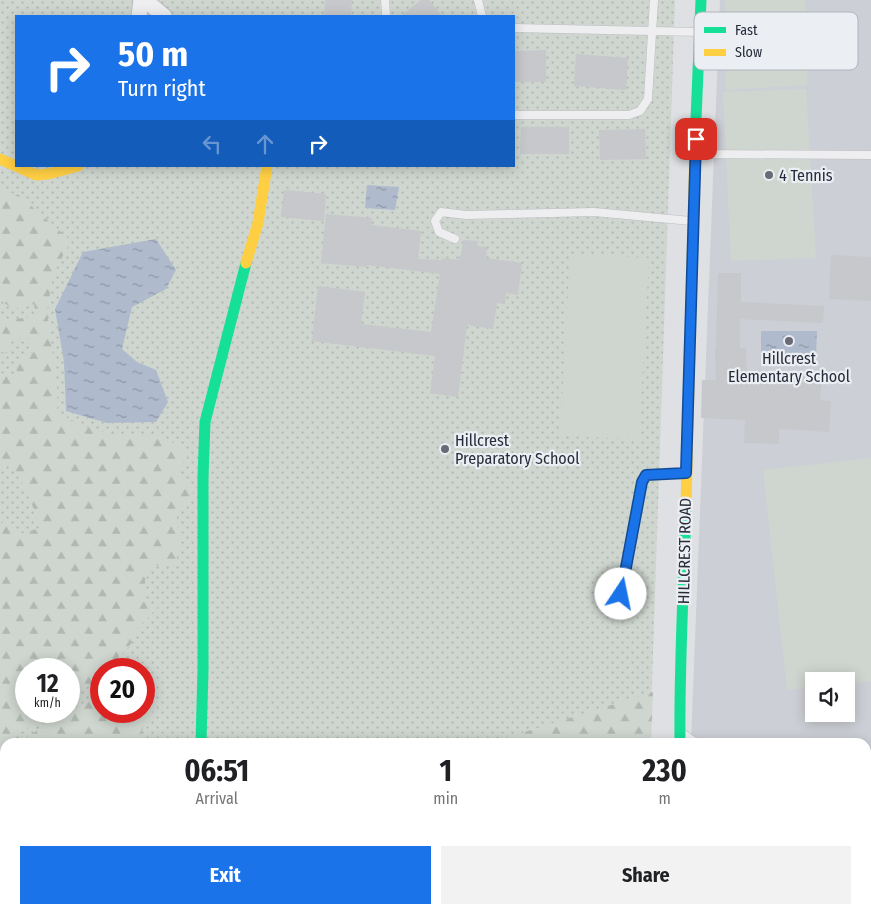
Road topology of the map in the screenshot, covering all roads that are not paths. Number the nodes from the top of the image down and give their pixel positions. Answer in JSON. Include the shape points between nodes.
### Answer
{"nodes":[{"id":1,"x":140,"y":0,"type":"edge"},
{"id":2,"x":145,"y":0,"type":"edge"},
{"id":3,"x":385,"y":0,"type":"edge"},
{"id":4,"x":478,"y":0,"type":"edge"},
{"id":5,"x":654,"y":0,"type":"edge"},
{"id":6,"x":139,"y":15,"type":"edge"},
{"id":7,"x":163,"y":15,"type":"edge"},
{"id":8,"x":386,"y":15,"type":"edge"},
{"id":9,"x":482,"y":15,"type":"edge"},
{"id":10,"x":515,"y":28,"type":"edge"},
{"id":11,"x":653,"y":31,"type":"junction"},
{"id":12,"x":694,"y":32,"type":"edge"},
{"id":13,"x":698,"y":70,"type":"edge"},
{"id":14,"x":515,"y":115,"type":"edge"},
{"id":15,"x":695,"y":154,"type":"junction"},
{"id":16,"x":871,"y":155,"type":"edge"},
{"id":17,"x":0,"y":159,"type":"edge"},
{"id":18,"x":15,"y":166,"type":"edge"},
{"id":19,"x":18,"y":167,"type":"edge"},
{"id":20,"x":74,"y":167,"type":"edge"},
{"id":21,"x":267,"y":167,"type":"edge"},
{"id":22,"x":693,"y":222,"type":"junction"},
{"id":23,"x":455,"y":239,"type":"dead end"},
{"id":24,"x":686,"y":473,"type":"junction"},
{"id":25,"x":621,"y":594,"type":"dead end"},
{"id":26,"x":680,"y":737,"type":"edge"},
{"id":27,"x":201,"y":738,"type":"edge"}],
"edges":[{"from":1,"to":6,"type":"street"},
{"from":2,"to":7,"type":"street"},
{"from":3,"to":8,"type":"lane"},
{"from":4,"to":9,"type":"lane"},
{"from":5,"to":11,"type":"lane"},
{"from":10,"to":11,"type":"lane"},
{"from":11,"to":12,"type":"lane"},
{"from":11,"to":14,"type":"lane","via":[[648,99],[640,111],[629,115]]},
{"from":13,"to":15,"type":"street","name":"HILLCREST ROAD"},
{"from":15,"to":16,"type":"lane","via":[[860,158]]},
{"from":15,"to":22,"type":"street","name":"HILLCREST ROAD"},
{"from":17,"to":18,"type":"street"},
{"from":19,"to":20,"type":"street","via":[[36,175]]},
{"from":21,"to":27,"type":"street","via":[[258,223],[206,422]]},
{"from":22,"to":23,"type":"lane","via":[[594,212],[466,215],[441,212],[434,221],[439,232]]},
{"from":22,"to":24,"type":"street","name":"HILLCREST ROAD"},
{"from":24,"to":25,"type":"lane","via":[[646,475],[642,482]]},
{"from":24,"to":26,"type":"street","name":"HILLCREST ROAD"}]}
